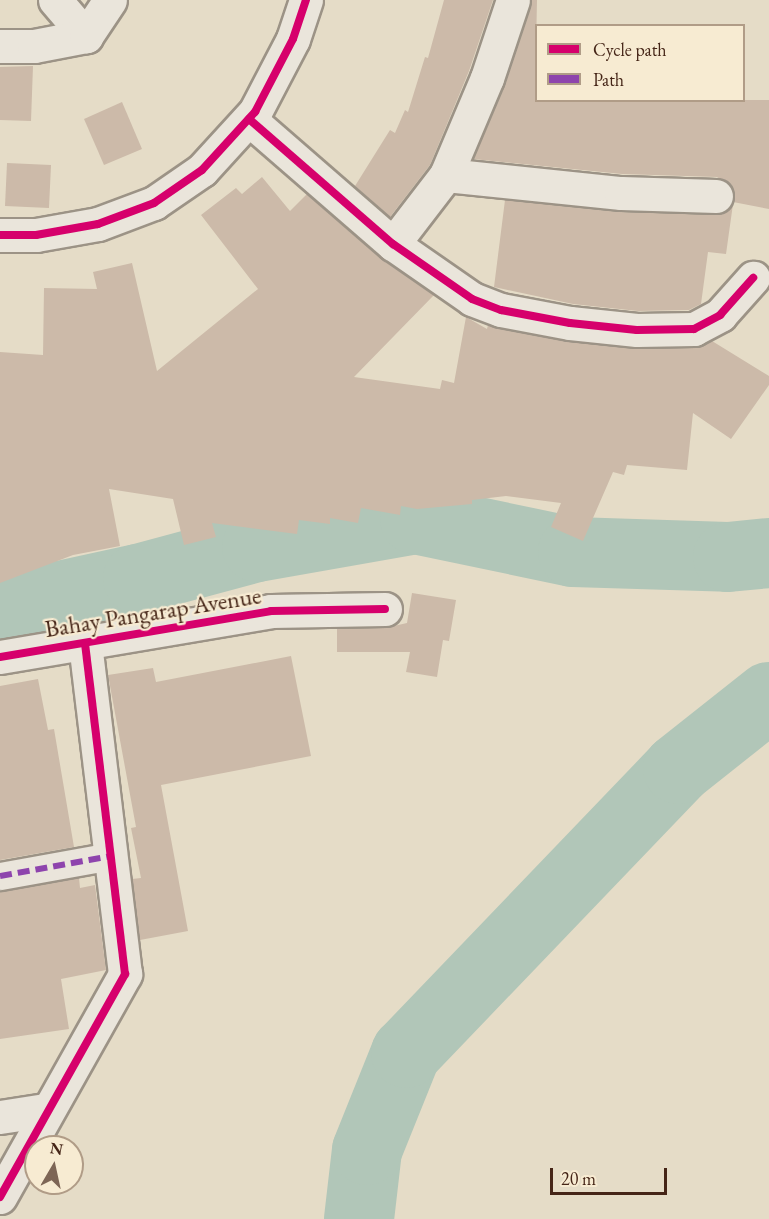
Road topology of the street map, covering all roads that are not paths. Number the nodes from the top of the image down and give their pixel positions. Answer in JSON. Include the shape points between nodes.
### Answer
{"nodes":[{"id":1,"x":55,"y":0,"type":"edge"},
{"id":2,"x":110,"y":0,"type":"edge"},
{"id":3,"x":306,"y":0,"type":"edge"},
{"id":4,"x":513,"y":0,"type":"edge"},
{"id":5,"x":86,"y":36,"type":"junction"},
{"id":6,"x":0,"y":46,"type":"edge"},
{"id":7,"x":249,"y":119,"type":"junction"},
{"id":8,"x":446,"y":175,"type":"junction"},
{"id":9,"x":716,"y":196,"type":"dead end"},
{"id":10,"x":0,"y":235,"type":"edge"},
{"id":11,"x":393,"y":244,"type":"junction"},
{"id":12,"x":753,"y":278,"type":"dead end"},
{"id":13,"x":385,"y":609,"type":"dead end"},
{"id":14,"x":85,"y":643,"type":"junction"},
{"id":15,"x":0,"y":657,"type":"edge"},
{"id":16,"x":111,"y":856,"type":"junction"},
{"id":17,"x":0,"y":876,"type":"edge"},
{"id":18,"x":46,"y":1110,"type":"junction"},
{"id":19,"x":0,"y":1117,"type":"edge"},
{"id":20,"x":0,"y":1197,"type":"edge"}],
"edges":[{"from":1,"to":5,"type":"street"},
{"from":2,"to":5,"type":"street"},
{"from":3,"to":7,"type":"street","via":[[293,39]]},
{"from":4,"to":8,"type":"street","via":[[487,78]]},
{"from":5,"to":6,"type":"street","via":[[34,46]]},
{"from":7,"to":10,"type":"street","via":[[202,170],[154,203],[98,224],[36,236]]},
{"from":7,"to":11,"type":"street"},
{"from":8,"to":9,"type":"street","via":[[621,193]]},
{"from":8,"to":11,"type":"street"},
{"from":11,"to":12,"type":"street","via":[[472,299],[501,310],[637,330],[694,329],[720,315]]},
{"from":13,"to":14,"type":"street","name":"Bahay Pangarap Avenue","via":[[271,611]]},
{"from":14,"to":15,"type":"street","name":"Bahay Pangarap Avenue"},
{"from":14,"to":16,"type":"street"},
{"from":16,"to":17,"type":"street"},
{"from":16,"to":18,"type":"street","via":[[125,974]]},
{"from":18,"to":19,"type":"street"},
{"from":18,"to":20,"type":"street"}]}
